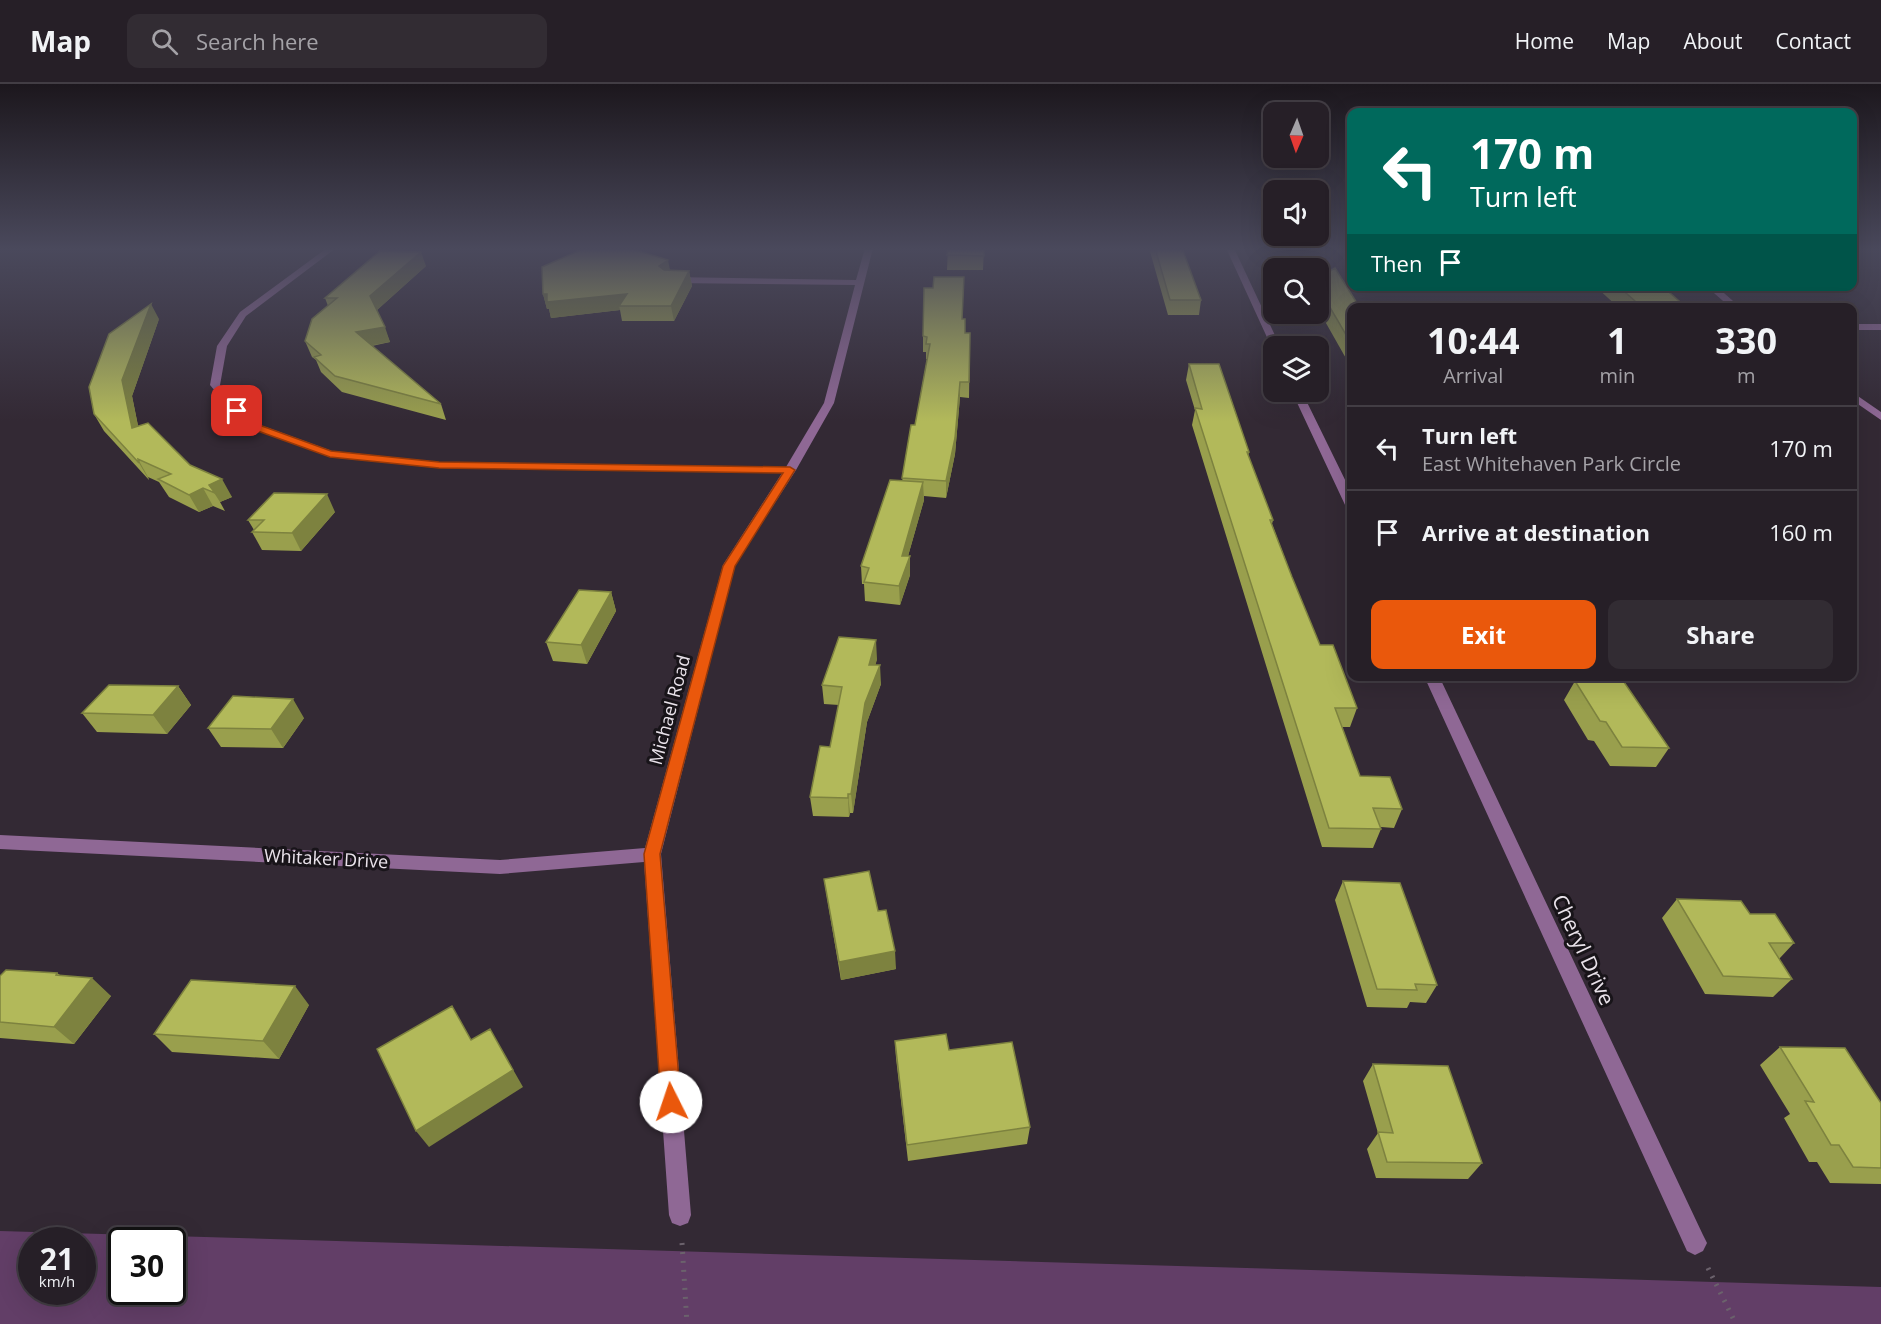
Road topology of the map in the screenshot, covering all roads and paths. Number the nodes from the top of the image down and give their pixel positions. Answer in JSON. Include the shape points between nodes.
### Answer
{"nodes":[{"id":1,"x":255,"y":306,"type":"edge"},
{"id":2,"x":854,"y":306,"type":"edge"},
{"id":3,"x":1257,"y":306,"type":"edge"},
{"id":4,"x":1857,"y":327,"type":"edge"},
{"id":5,"x":1881,"y":327,"type":"edge"},
{"id":6,"x":1271,"y":336,"type":"edge"},
{"id":7,"x":1857,"y":399,"type":"edge"},
{"id":8,"x":1302,"y":402,"type":"edge"},
{"id":9,"x":1881,"y":417,"type":"edge"},
{"id":10,"x":790,"y":470,"type":"junction"},
{"id":11,"x":1347,"y":497,"type":"edge"},
{"id":12,"x":1433,"y":681,"type":"edge"},
{"id":13,"x":0,"y":842,"type":"edge"},
{"id":14,"x":652,"y":854,"type":"junction"},
{"id":15,"x":680,"y":1215,"type":"joint"},
{"id":16,"x":1695,"y":1243,"type":"joint"},
{"id":17,"x":687,"y":1324,"type":"edge"},
{"id":18,"x":1736,"y":1324,"type":"edge"}],
"edges":[{"from":1,"to":10,"type":"street","via":[[243,315],[222,346],[215,385],[248,424],[330,454],[439,465]]},
{"from":2,"to":10,"type":"street","name":"Michael Road","via":[[829,403]]},
{"from":3,"to":6,"type":"street"},
{"from":4,"to":5,"type":"street"},
{"from":7,"to":9,"type":"street"},
{"from":8,"to":11,"type":"street"},
{"from":10,"to":14,"type":"street","name":"Michael Road","via":[[729,566]]},
{"from":12,"to":16,"type":"street","name":"Cheryl Drive"},
{"from":13,"to":14,"type":"street","name":"Whitaker Drive","via":[[500,867]]},
{"from":14,"to":15,"type":"street","name":"Michael Road"},
{"from":15,"to":17,"type":"path"},
{"from":16,"to":18,"type":"path"}]}
